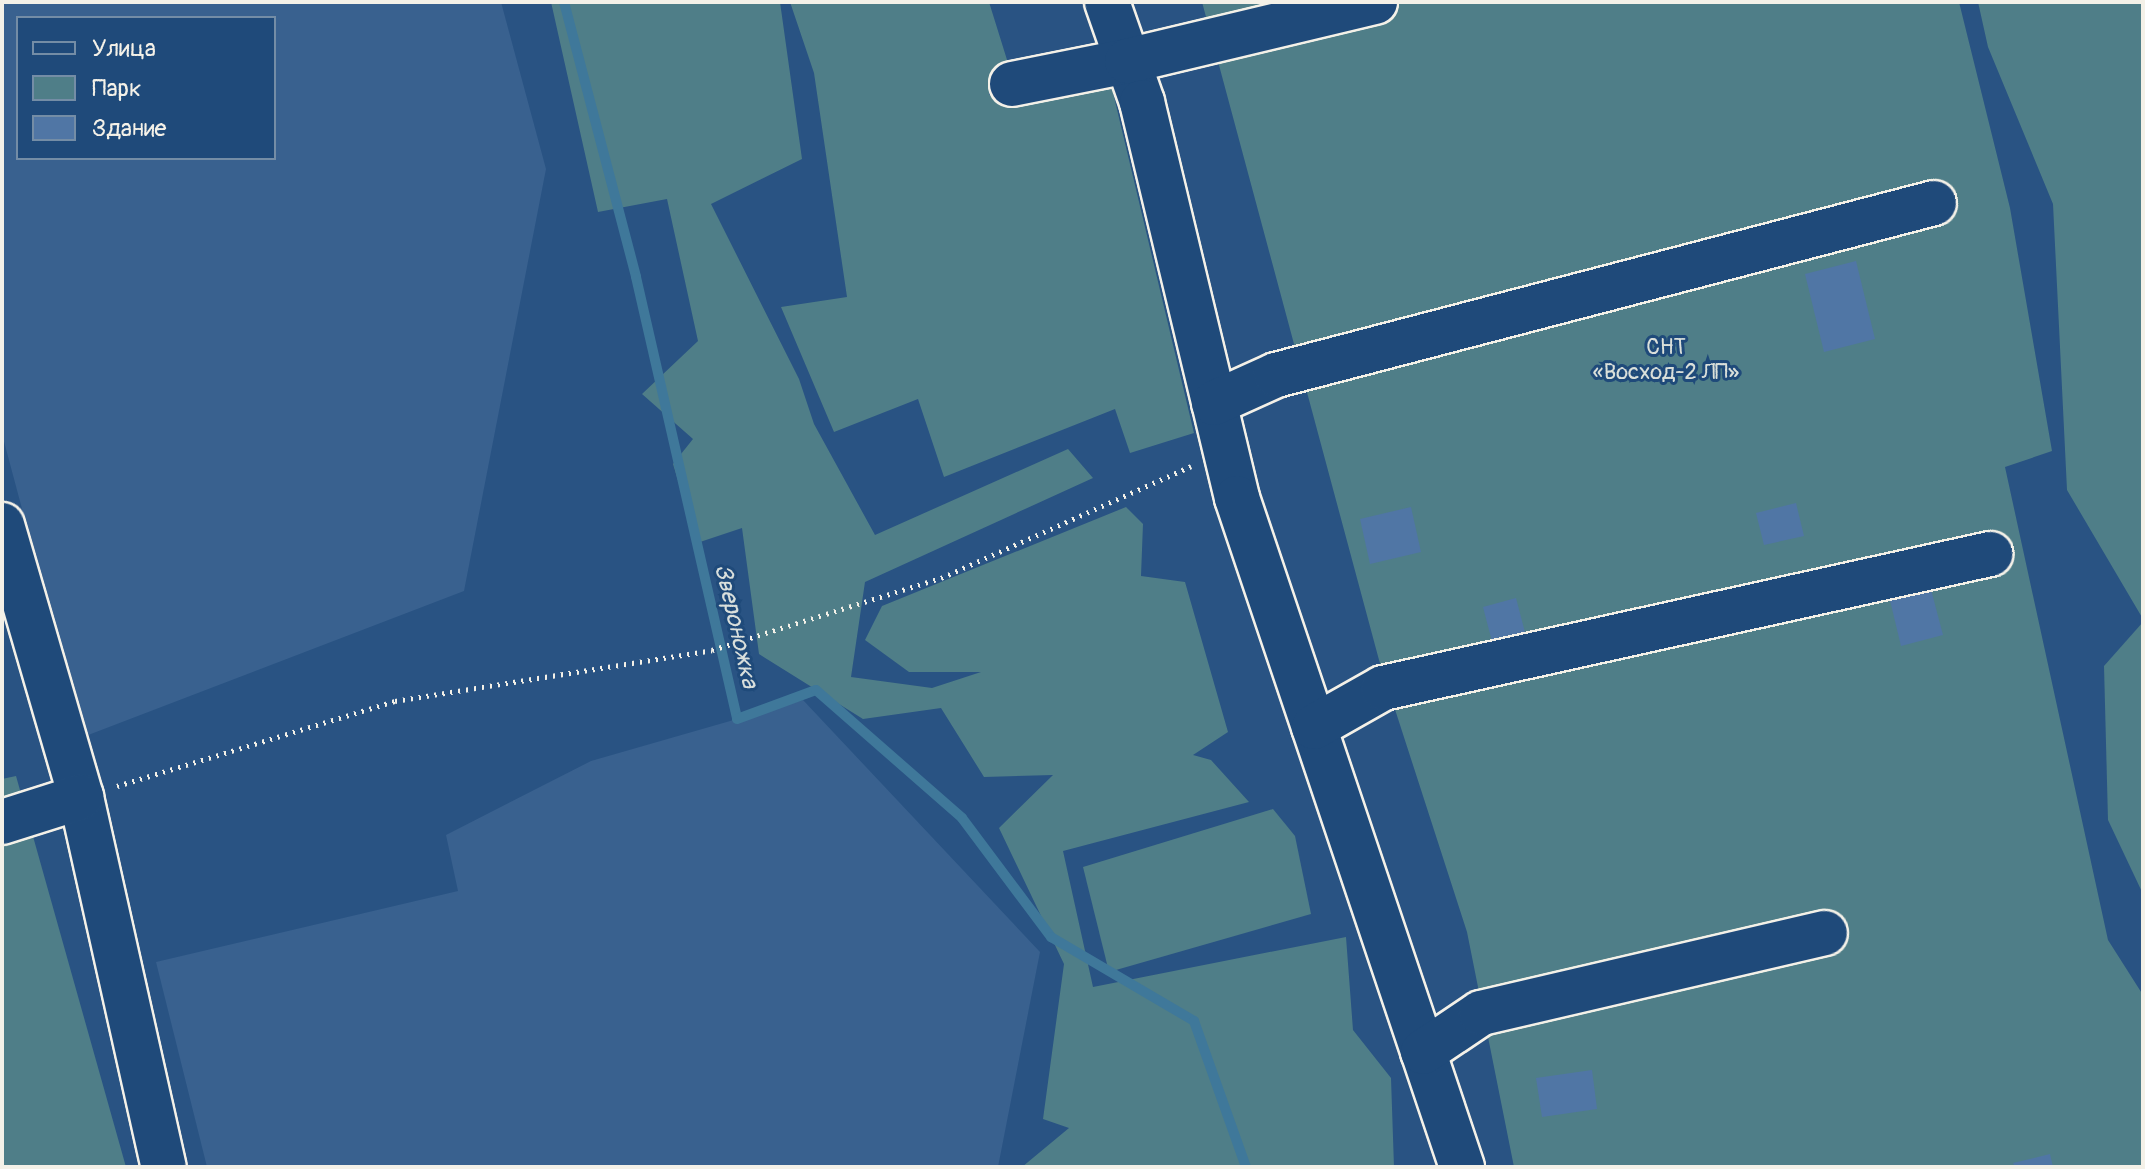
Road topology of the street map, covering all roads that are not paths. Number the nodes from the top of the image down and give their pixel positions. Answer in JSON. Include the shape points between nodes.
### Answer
{"nodes":[{"id":1,"x":1107,"y":2,"type":"edge"},
{"id":2,"x":1375,"y":2,"type":"edge"},
{"id":3,"x":1127,"y":61,"type":"junction"},
{"id":4,"x":1012,"y":84,"type":"dead end"},
{"id":5,"x":1934,"y":203,"type":"dead end"},
{"id":6,"x":1214,"y":403,"type":"junction"},
{"id":7,"x":2,"y":525,"type":"edge"},
{"id":8,"x":1990,"y":554,"type":"dead end"},
{"id":9,"x":1314,"y":727,"type":"junction"},
{"id":10,"x":81,"y":797,"type":"junction"},
{"id":11,"x":2,"y":822,"type":"edge"},
{"id":12,"x":1825,"y":933,"type":"dead end"},
{"id":13,"x":1423,"y":1052,"type":"junction"},
{"id":14,"x":164,"y":1167,"type":"edge"},
{"id":15,"x":1462,"y":1167,"type":"edge"}],
"edges":[{"from":1,"to":3,"type":"street"},
{"from":2,"to":3,"type":"street"},
{"from":3,"to":4,"type":"street"},
{"from":3,"to":6,"type":"street","via":[[1142,102]]},
{"from":5,"to":6,"type":"street","via":[[1276,375]]},
{"from":6,"to":9,"type":"street","via":[[1237,498]]},
{"from":7,"to":10,"type":"street"},
{"from":8,"to":9,"type":"street","via":[[1383,688]]},
{"from":9,"to":13,"type":"street"},
{"from":10,"to":11,"type":"street"},
{"from":10,"to":14,"type":"street"},
{"from":12,"to":13,"type":"street","via":[[1481,1013]]},
{"from":13,"to":15,"type":"street"}]}
